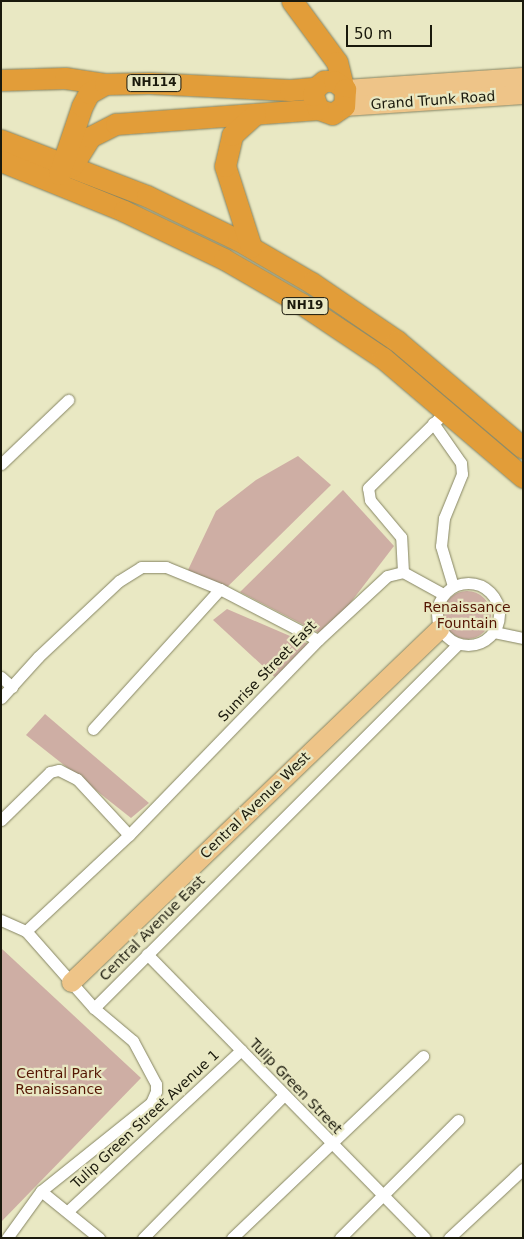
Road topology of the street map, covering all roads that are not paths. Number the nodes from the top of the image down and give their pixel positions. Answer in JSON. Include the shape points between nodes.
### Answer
{"nodes":[{"id":1,"x":292,"y":1,"type":"edge"},
{"id":2,"x":322,"y":41,"type":"junction"},
{"id":3,"x":523,"y":77,"type":"edge"},
{"id":4,"x":1,"y":80,"type":"edge"},
{"id":5,"x":105,"y":84,"type":"junction"},
{"id":6,"x":317,"y":86,"type":"junction"},
{"id":7,"x":344,"y":94,"type":"junction"},
{"id":8,"x":523,"y":94,"type":"edge"},
{"id":9,"x":318,"y":109,"type":"junction"},
{"id":10,"x":255,"y":114,"type":"junction"},
{"id":11,"x":90,"y":137,"type":"junction"},
{"id":12,"x":1,"y":140,"type":"edge"},
{"id":13,"x":1,"y":162,"type":"edge"},
{"id":14,"x":64,"y":173,"type":"junction"},
{"id":15,"x":103,"y":176,"type":"junction"},
{"id":16,"x":251,"y":247,"type":"junction"},
{"id":17,"x":68,"y":400,"type":"dead end"},
{"id":18,"x":440,"y":416,"type":"junction"},
{"id":19,"x":523,"y":448,"type":"edge"},
{"id":20,"x":1,"y":464,"type":"edge"},
{"id":21,"x":523,"y":477,"type":"edge"},
{"id":22,"x":403,"y":572,"type":"junction"},
{"id":23,"x":453,"y":586,"type":"junction"},
{"id":24,"x":220,"y":589,"type":"junction"},
{"id":25,"x":443,"y":594,"type":"junction"},
{"id":26,"x":439,"y":629,"type":"junction"},
{"id":27,"x":494,"y":632,"type":"junction"},
{"id":28,"x":523,"y":638,"type":"edge"},
{"id":29,"x":318,"y":640,"type":"junction"},
{"id":30,"x":458,"y":644,"type":"junction"},
{"id":31,"x":1,"y":677,"type":"edge"},
{"id":32,"x":12,"y":687,"type":"junction"},
{"id":33,"x":1,"y":698,"type":"edge"},
{"id":34,"x":93,"y":729,"type":"dead end"},
{"id":35,"x":1,"y":820,"type":"edge"},
{"id":36,"x":129,"y":835,"type":"junction"},
{"id":37,"x":1,"y":920,"type":"edge"},
{"id":38,"x":26,"y":931,"type":"junction"},
{"id":39,"x":147,"y":954,"type":"junction"},
{"id":40,"x":71,"y":982,"type":"junction"},
{"id":41,"x":94,"y":1008,"type":"junction"},
{"id":42,"x":240,"y":1050,"type":"junction"},
{"id":43,"x":423,"y":1056,"type":"dead end"},
{"id":44,"x":284,"y":1095,"type":"junction"},
{"id":45,"x":458,"y":1120,"type":"dead end"},
{"id":46,"x":331,"y":1143,"type":"junction"},
{"id":47,"x":523,"y":1169,"type":"edge"},
{"id":48,"x":41,"y":1191,"type":"junction"},
{"id":49,"x":383,"y":1195,"type":"junction"},
{"id":50,"x":69,"y":1210,"type":"junction"},
{"id":51,"x":90,"y":1235,"type":"edge"},
{"id":52,"x":7,"y":1238,"type":"edge"},
{"id":53,"x":143,"y":1238,"type":"edge"},
{"id":54,"x":232,"y":1238,"type":"edge"},
{"id":55,"x":340,"y":1238,"type":"edge"},
{"id":56,"x":425,"y":1238,"type":"edge"},
{"id":57,"x":449,"y":1238,"type":"edge"}],
"edges":[{"from":1,"to":2,"type":"highway"},
{"from":2,"to":6,"type":"highway"},
{"from":2,"to":7,"type":"highway","via":[[337,62]]},
{"from":3,"to":7,"type":"main road","name":"Grand Trunk Road"},
{"from":4,"to":5,"type":"highway","via":[[65,78]]},
{"from":5,"to":6,"type":"highway","number":"NH114"},
{"from":5,"to":14,"type":"highway","number":"NH114","via":[[89,93]]},
{"from":6,"to":7,"type":"highway","number":"NH114","via":[[329,80]]},
{"from":6,"to":9,"type":"highway","via":[[313,95]]},
{"from":7,"to":8,"type":"main road","name":"Grand Trunk Road"},
{"from":7,"to":9,"type":"highway","via":[[332,114]]},
{"from":9,"to":10,"type":"highway"},
{"from":10,"to":11,"type":"highway","via":[[132,121]]},
{"from":10,"to":16,"type":"highway","via":[[232,134],[224,166]]},
{"from":11,"to":14,"type":"highway"},
{"from":11,"to":15,"type":"highway"},
{"from":12,"to":14,"type":"highway","number":"NH19"},
{"from":13,"to":14,"type":"highway","number":"NH19"},
{"from":14,"to":15,"type":"highway","number":"NH19"},
{"from":14,"to":18,"type":"highway","number":"NH19","via":[[302,304],[383,358]]},
{"from":15,"to":16,"type":"highway","number":"NH19"},
{"from":16,"to":19,"type":"highway","number":"NH19","via":[[312,283],[397,341]]},
{"from":17,"to":20,"type":"street"},
{"from":18,"to":21,"type":"highway","number":"NH19"},
{"from":18,"to":22,"type":"street","via":[[368,489],[370,500],[401,537]]},
{"from":18,"to":23,"type":"street","via":[[461,463],[462,474],[444,518],[441,546]]},
{"from":22,"to":25,"type":"street"},
{"from":22,"to":29,"type":"street","name":"Sunrise Street East","via":[[387,576]]},
{"from":23,"to":25,"type":"street"},
{"from":23,"to":27,"type":"street","via":[[478,584],[488,590],[500,612]]},
{"from":24,"to":29,"type":"street"},
{"from":24,"to":32,"type":"street","via":[[166,567],[141,567],[119,581]]},
{"from":24,"to":34,"type":"street"},
{"from":25,"to":26,"type":"street","via":[[437,604]]},
{"from":26,"to":30,"type":"street"},
{"from":26,"to":40,"type":"main road","name":"Central Avenue West"},
{"from":27,"to":28,"type":"street"},
{"from":27,"to":30,"type":"street","via":[[482,642]]},
{"from":29,"to":36,"type":"street","name":"Sunrise Street East"},
{"from":30,"to":39,"type":"street","name":"Central Avenue East"},
{"from":31,"to":32,"type":"street"},
{"from":32,"to":33,"type":"street"},
{"from":35,"to":36,"type":"street","via":[[50,772],[64,771],[77,779]]},
{"from":36,"to":38,"type":"street","name":"Sunrise Street East"},
{"from":37,"to":38,"type":"street"},
{"from":38,"to":40,"type":"street"},
{"from":39,"to":41,"type":"street","name":"Central Avenue East"},
{"from":39,"to":42,"type":"street","name":"Tulip Green Street"},
{"from":40,"to":41,"type":"street"},
{"from":41,"to":48,"type":"street","via":[[133,1041],[156,1084],[156,1091],[151,1102]]},
{"from":42,"to":44,"type":"street","name":"Tulip Green Street"},
{"from":42,"to":50,"type":"street","name":"Tulip Green Street Avenue 1"},
{"from":43,"to":46,"type":"street"},
{"from":44,"to":46,"type":"street","name":"Tulip Green Street"},
{"from":44,"to":53,"type":"street"},
{"from":45,"to":49,"type":"street"},
{"from":46,"to":49,"type":"street","name":"Tulip Green Street"},
{"from":46,"to":54,"type":"street"},
{"from":47,"to":57,"type":"street"},
{"from":48,"to":50,"type":"street"},
{"from":48,"to":52,"type":"street"},
{"from":49,"to":55,"type":"street"},
{"from":49,"to":56,"type":"street","name":"Tulip Green Street"},
{"from":50,"to":51,"type":"street"}]}
